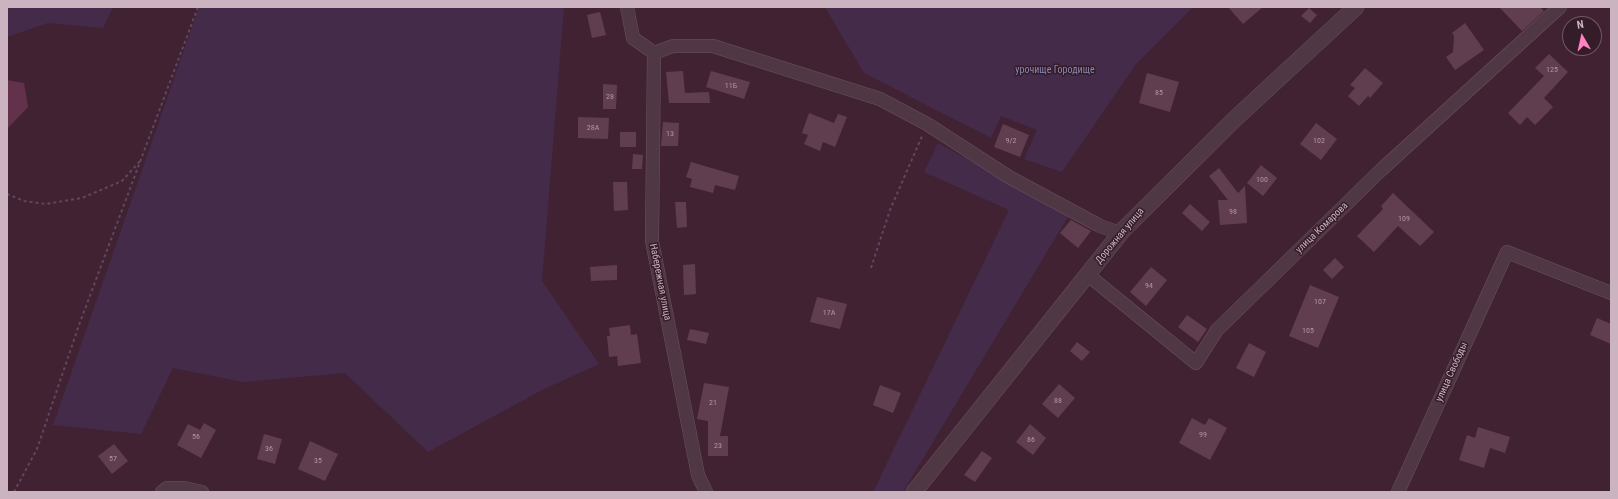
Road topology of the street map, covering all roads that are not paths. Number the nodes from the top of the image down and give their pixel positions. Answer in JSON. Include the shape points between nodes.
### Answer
{"nodes":[{"id":1,"x":626,"y":7,"type":"edge"},
{"id":2,"x":1356,"y":7,"type":"edge"},
{"id":3,"x":1560,"y":7,"type":"edge"},
{"id":4,"x":654,"y":53,"type":"junction"},
{"id":5,"x":1120,"y":233,"type":"junction"},
{"id":6,"x":1088,"y":275,"type":"junction"},
{"id":7,"x":1611,"y":293,"type":"edge"},
{"id":8,"x":162,"y":492,"type":"edge"},
{"id":9,"x":202,"y":492,"type":"edge"},
{"id":10,"x":706,"y":492,"type":"edge"},
{"id":11,"x":914,"y":492,"type":"edge"},
{"id":12,"x":1398,"y":492,"type":"edge"}],
"edges":[{"from":1,"to":4,"type":"street","via":[[633,38]]},
{"from":2,"to":5,"type":"street","name":"Дорожная улица","via":[[1238,116]]},
{"from":3,"to":6,"type":"street","name":"улица Комарова","via":[[1381,170],[1268,280],[1217,330],[1196,362]]},
{"from":4,"to":5,"type":"street","via":[[673,46],[713,46],[880,99],[927,124],[1009,177],[1100,226]]},
{"from":4,"to":10,"type":"street","name":"Набережная улица","via":[[652,241],[698,474]]},
{"from":5,"to":6,"type":"street","name":"Дорожная улица"},
{"from":6,"to":11,"type":"street","name":"Дорожная улица"},
{"from":7,"to":12,"type":"street","name":"улица Свободы","via":[[1506,252]]},
{"from":8,"to":9,"type":"street","via":[[167,488]]}]}
